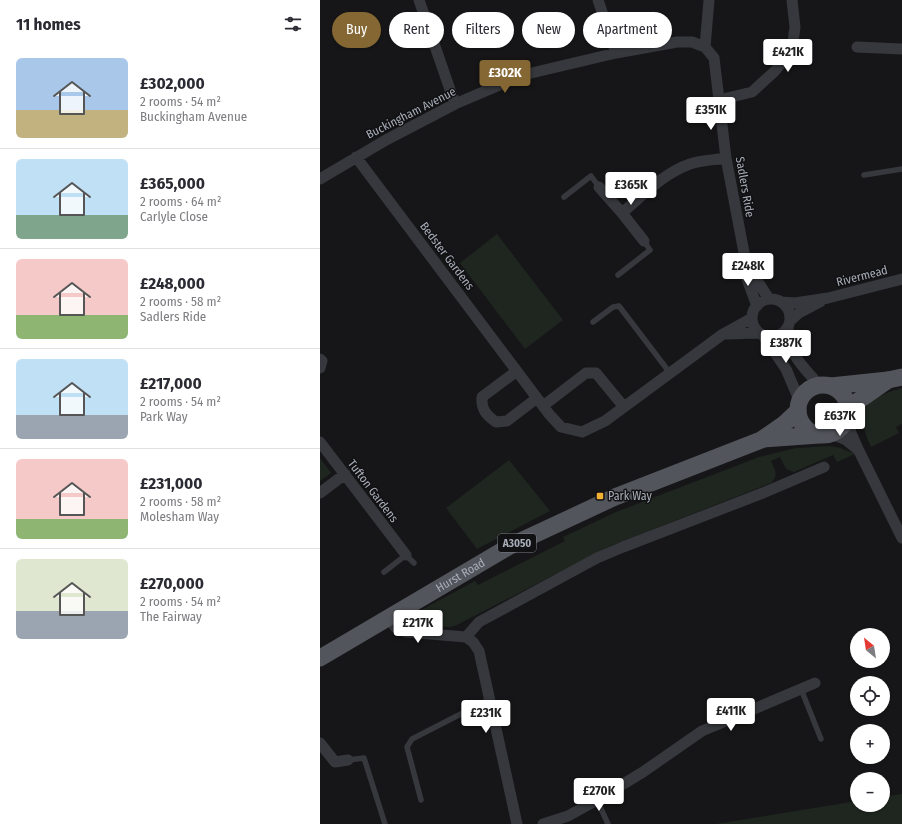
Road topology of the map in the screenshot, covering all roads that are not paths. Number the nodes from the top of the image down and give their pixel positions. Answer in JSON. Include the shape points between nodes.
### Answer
{"nodes":[{"id":1,"x":419,"y":0,"type":"edge"},
{"id":2,"x":598,"y":0,"type":"edge"},
{"id":3,"x":709,"y":0,"type":"edge"},
{"id":4,"x":792,"y":0,"type":"edge"},
{"id":5,"x":705,"y":47,"type":"junction"},
{"id":6,"x":857,"y":47,"type":"dead end"},
{"id":7,"x":902,"y":49,"type":"edge"},
{"id":8,"x":616,"y":53,"type":"junction"},
{"id":9,"x":719,"y":100,"type":"junction"},
{"id":10,"x":455,"y":104,"type":"junction"},
{"id":11,"x":356,"y":157,"type":"junction"},
{"id":12,"x":726,"y":158,"type":"junction"},
{"id":13,"x":902,"y":169,"type":"edge"},
{"id":14,"x":864,"y":175,"type":"dead end"},
{"id":15,"x":320,"y":178,"type":"edge"},
{"id":16,"x":599,"y":187,"type":"joint"},
{"id":17,"x":564,"y":196,"type":"dead end"},
{"id":18,"x":622,"y":212,"type":"junction"},
{"id":19,"x":644,"y":241,"type":"joint"},
{"id":20,"x":746,"y":263,"type":"junction"},
{"id":21,"x":618,"y":276,"type":"dead end"},
{"id":22,"x":902,"y":279,"type":"edge"},
{"id":23,"x":828,"y":298,"type":"junction"},
{"id":24,"x":769,"y":299,"type":"junction"},
{"id":25,"x":781,"y":302,"type":"junction"},
{"id":26,"x":757,"y":306,"type":"junction"},
{"id":27,"x":752,"y":318,"type":"junction"},
{"id":28,"x":593,"y":322,"type":"dead end"},
{"id":29,"x":789,"y":324,"type":"junction"},
{"id":30,"x":722,"y":334,"type":"junction"},
{"id":31,"x":761,"y":335,"type":"junction"},
{"id":32,"x":320,"y":359,"type":"edge"},
{"id":33,"x":320,"y":368,"type":"edge"},
{"id":34,"x":517,"y":371,"type":"junction"},
{"id":35,"x":670,"y":373,"type":"junction"},
{"id":36,"x":895,"y":379,"type":"edge"},
{"id":37,"x":825,"y":386,"type":"junction"},
{"id":38,"x":540,"y":402,"type":"junction"},
{"id":39,"x":799,"y":406,"type":"junction"},
{"id":40,"x":624,"y":407,"type":"junction"},
{"id":41,"x":848,"y":411,"type":"junction"},
{"id":42,"x":826,"y":435,"type":"junction"},
{"id":43,"x":761,"y":440,"type":"junction"},
{"id":44,"x":320,"y":442,"type":"edge"},
{"id":45,"x":859,"y":451,"type":"junction"},
{"id":46,"x":824,"y":466,"type":"dead end"},
{"id":47,"x":345,"y":474,"type":"junction"},
{"id":48,"x":320,"y":493,"type":"edge"},
{"id":49,"x":902,"y":538,"type":"edge"},
{"id":50,"x":410,"y":559,"type":"joint"},
{"id":51,"x":384,"y":572,"type":"dead end"},
{"id":52,"x":389,"y":618,"type":"junction"},
{"id":53,"x":466,"y":637,"type":"junction"},
{"id":54,"x":320,"y":658,"type":"edge"},
{"id":55,"x":814,"y":684,"type":"dead end"},
{"id":56,"x":801,"y":689,"type":"junction"},
{"id":57,"x":490,"y":698,"type":"junction"},
{"id":58,"x":821,"y":739,"type":"dead end"},
{"id":59,"x":320,"y":743,"type":"edge"},
{"id":60,"x":348,"y":760,"type":"joint"},
{"id":61,"x":421,"y":800,"type":"dead end"},
{"id":62,"x":597,"y":800,"type":"junction"},
{"id":63,"x":385,"y":824,"type":"edge"},
{"id":64,"x":517,"y":824,"type":"edge"},
{"id":65,"x":543,"y":824,"type":"edge"},
{"id":66,"x":608,"y":824,"type":"edge"}],
"edges":[{"from":1,"to":10,"type":"street"},
{"from":2,"to":8,"type":"street"},
{"from":3,"to":5,"type":"street"},
{"from":4,"to":9,"type":"street","via":[[795,27],[792,49],[775,71],[752,92]]},
{"from":5,"to":8,"type":"street","name":"Buckingham Avenue","via":[[692,42],[677,42]]},
{"from":5,"to":9,"type":"street","name":"Sadlers Ride","via":[[714,58]]},
{"from":6,"to":7,"type":"street"},
{"from":8,"to":10,"type":"street","name":"Buckingham Avenue","via":[[523,75]]},
{"from":9,"to":12,"type":"street","name":"Sadlers Ride"},
{"from":10,"to":11,"type":"street","name":"Buckingham Avenue"},
{"from":11,"to":15,"type":"street","name":"Buckingham Avenue"},
{"from":11,"to":34,"type":"street","name":"Bedster Gardens"},
{"from":12,"to":18,"type":"street","via":[[696,162],[683,167],[657,183]]},
{"from":12,"to":20,"type":"street","name":"Sadlers Ride"},
{"from":13,"to":14,"type":"lane"},
{"from":16,"to":17,"type":"lane","via":[[591,176]]},
{"from":16,"to":18,"type":"street"},
{"from":18,"to":19,"type":"street"},
{"from":19,"to":21,"type":"lane","via":[[650,250]]},
{"from":20,"to":24,"type":"street","name":"Sadlers Ride"},
{"from":20,"to":26,"type":"street","name":"Sadlers Ride","via":[[747,279]]},
{"from":22,"to":23,"type":"street","name":"Rivermead"},
{"from":23,"to":25,"type":"street","name":"Rivermead","via":[[795,303]]},
{"from":23,"to":29,"type":"street","name":"Rivermead","via":[[799,313]]},
{"from":24,"to":25,"type":"street"},
{"from":24,"to":26,"type":"street"},
{"from":25,"to":29,"type":"street","via":[[788,310]]},
{"from":26,"to":27,"type":"street"},
{"from":27,"to":30,"type":"street","name":"Bedster Gardens"},
{"from":27,"to":31,"type":"street","via":[[752,324]]},
{"from":28,"to":35,"type":"lane","via":[[613,307],[619,306]]},
{"from":29,"to":31,"type":"street","via":[[780,335],[770,338]]},
{"from":29,"to":37,"type":"street","via":[[789,343],[794,356]]},
{"from":30,"to":31,"type":"street"},
{"from":30,"to":35,"type":"street","name":"Bedster Gardens"},
{"from":31,"to":39,"type":"street","via":[[786,368]]},
{"from":32,"to":33,"type":"street"},
{"from":34,"to":38,"type":"street","name":"Bedster Gardens"},
{"from":34,"to":38,"type":"street","via":[[482,397],[482,405],[487,415],[496,422],[507,420]]},
{"from":35,"to":40,"type":"street","name":"Bedster Gardens"},
{"from":36,"to":37,"type":"main road"},
{"from":36,"to":41,"type":"main road"},
{"from":37,"to":39,"type":"main road","via":[[807,391]]},
{"from":37,"to":41,"type":"main road","via":[[843,395]]},
{"from":38,"to":40,"type":"street","name":"Bedster Gardens","via":[[561,427],[582,432],[605,421]]},
{"from":38,"to":40,"type":"street","via":[[586,373],[596,373]]},
{"from":39,"to":42,"type":"main road","via":[[801,422],[806,428],[813,433]]},
{"from":39,"to":43,"type":"main road","name":"Hurst Road","number":"A3050","via":[[784,424]]},
{"from":41,"to":42,"type":"main road","via":[[842,426]]},
{"from":41,"to":45,"type":"street","via":[[852,434]]},
{"from":42,"to":43,"type":"main road","name":"Hurst Road","number":"A3050"},
{"from":42,"to":45,"type":"street","via":[[846,440]]},
{"from":43,"to":52,"type":"main road","name":"Hurst Road","number":"A3050","via":[[575,514],[510,546]]},
{"from":44,"to":47,"type":"street","name":"Tufton Gardens"},
{"from":45,"to":49,"type":"street"},
{"from":46,"to":53,"type":"street","via":[[763,493],[597,558],[479,622]]},
{"from":47,"to":48,"type":"street"},
{"from":47,"to":50,"type":"street","name":"Tufton Gardens"},
{"from":50,"to":51,"type":"lane"},
{"from":52,"to":53,"type":"street","via":[[395,627],[406,632]]},
{"from":52,"to":54,"type":"main road","name":"Hurst Road","number":"A3050"},
{"from":53,"to":57,"type":"street","via":[[479,651]]},
{"from":55,"to":56,"type":"street"},
{"from":56,"to":58,"type":"lane"},
{"from":56,"to":62,"type":"street","via":[[702,731]]},
{"from":57,"to":61,"type":"lane","via":[[412,739],[407,747]]},
{"from":57,"to":64,"type":"street"},
{"from":59,"to":60,"type":"street","via":[[335,762]]},
{"from":60,"to":63,"type":"lane","via":[[364,758]]},
{"from":62,"to":65,"type":"street","via":[[568,816]]},
{"from":62,"to":66,"type":"lane"}]}
